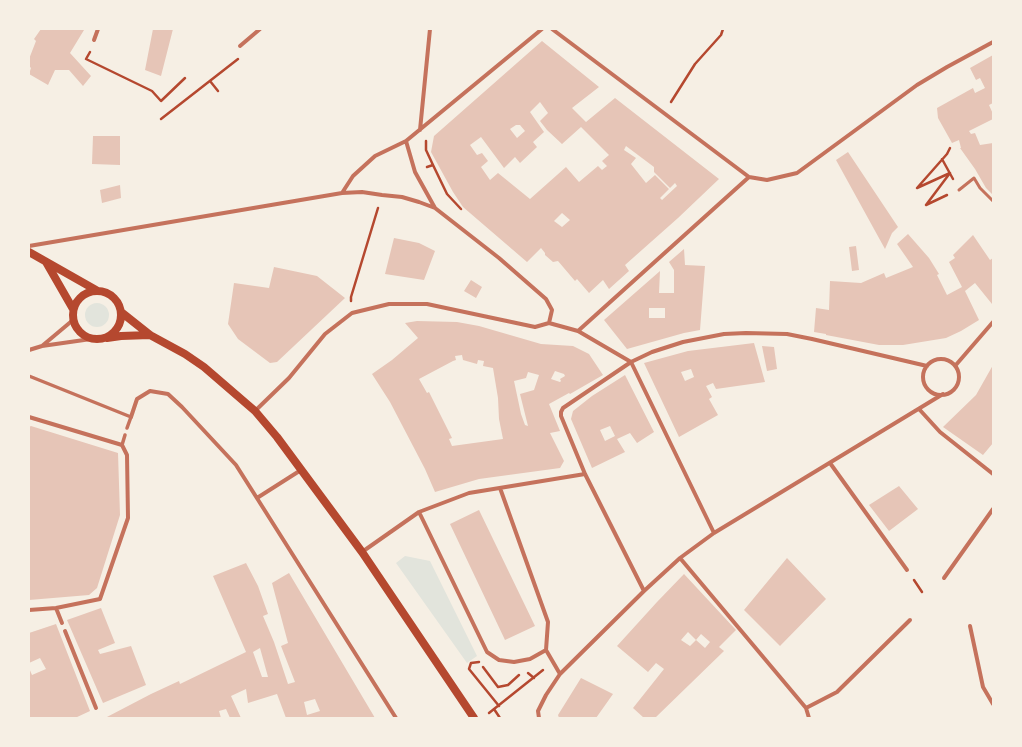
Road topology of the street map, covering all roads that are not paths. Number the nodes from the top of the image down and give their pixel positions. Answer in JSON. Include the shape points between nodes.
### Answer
{"nodes":[{"id":1,"x":98,"y":29,"type":"edge"},
{"id":2,"x":260,"y":29,"type":"edge"},
{"id":3,"x":430,"y":29,"type":"edge"},
{"id":4,"x":542,"y":29,"type":"edge"},
{"id":5,"x":552,"y":29,"type":"edge"},
{"id":6,"x":94,"y":40,"type":"road end"},
{"id":7,"x":993,"y":42,"type":"edge"},
{"id":8,"x":240,"y":46,"type":"dead end"},
{"id":9,"x":420,"y":130,"type":"junction"},
{"id":10,"x":406,"y":141,"type":"junction"},
{"id":11,"x":749,"y":177,"type":"junction"},
{"id":12,"x":959,"y":190,"type":"road end"},
{"id":13,"x":342,"y":193,"type":"junction"},
{"id":14,"x":993,"y":201,"type":"edge"},
{"id":15,"x":434,"y":208,"type":"junction"},
{"id":16,"x":30,"y":250,"type":"edge"},
{"id":17,"x":46,"y":261,"type":"junction"},
{"id":18,"x":96,"y":290,"type":"junction"},
{"id":19,"x":73,"y":309,"type":"junction"},
{"id":20,"x":121,"y":312,"type":"junction"},
{"id":21,"x":73,"y":320,"type":"junction"},
{"id":22,"x":993,"y":322,"type":"edge"},
{"id":23,"x":549,"y":323,"type":"junction"},
{"id":24,"x":578,"y":331,"type":"junction"},
{"id":25,"x":150,"y":335,"type":"junction"},
{"id":26,"x":105,"y":338,"type":"junction"},
{"id":27,"x":91,"y":339,"type":"junction"},
{"id":28,"x":42,"y":346,"type":"junction"},
{"id":29,"x":29,"y":350,"type":"edge"},
{"id":30,"x":631,"y":362,"type":"junction"},
{"id":31,"x":927,"y":366,"type":"junction"},
{"id":32,"x":955,"y":366,"type":"junction"},
{"id":33,"x":29,"y":376,"type":"edge"},
{"id":34,"x":944,"y":394,"type":"junction"},
{"id":35,"x":919,"y":409,"type":"junction"},
{"id":36,"x":255,"y":411,"type":"junction"},
{"id":37,"x":29,"y":417,"type":"edge"},
{"id":38,"x":130,"y":417,"type":"junction"},
{"id":39,"x":127,"y":428,"type":"dead end"},
{"id":40,"x":125,"y":435,"type":"dead end"},
{"id":41,"x":122,"y":445,"type":"junction"},
{"id":42,"x":830,"y":463,"type":"junction"},
{"id":43,"x":301,"y":469,"type":"junction"},
{"id":44,"x":585,"y":474,"type":"junction"},
{"id":45,"x":993,"y":474,"type":"edge"},
{"id":46,"x":500,"y":488,"type":"junction"},
{"id":47,"x":257,"y":498,"type":"junction"},
{"id":48,"x":993,"y":509,"type":"edge"},
{"id":49,"x":419,"y":512,"type":"junction"},
{"id":50,"x":714,"y":532,"type":"junction"},
{"id":51,"x":362,"y":552,"type":"junction"},
{"id":52,"x":680,"y":558,"type":"junction"},
{"id":53,"x":907,"y":570,"type":"dead end"},
{"id":54,"x":944,"y":578,"type":"dead end"},
{"id":55,"x":644,"y":590,"type":"junction"},
{"id":56,"x":56,"y":608,"type":"junction"},
{"id":57,"x":29,"y":610,"type":"edge"},
{"id":58,"x":910,"y":620,"type":"dead end"},
{"id":59,"x":62,"y":623,"type":"dead end"},
{"id":60,"x":970,"y":626,"type":"dead end"},
{"id":61,"x":65,"y":631,"type":"dead end"},
{"id":62,"x":546,"y":650,"type":"junction"},
{"id":63,"x":560,"y":674,"type":"junction"},
{"id":64,"x":993,"y":704,"type":"edge"},
{"id":65,"x":96,"y":708,"type":"dead end"},
{"id":66,"x":806,"y":708,"type":"junction"},
{"id":67,"x":396,"y":718,"type":"edge"},
{"id":68,"x":474,"y":718,"type":"edge"},
{"id":69,"x":539,"y":718,"type":"edge"},
{"id":70,"x":809,"y":718,"type":"edge"}],
"edges":[{"from":1,"to":6,"type":"street"},
{"from":2,"to":8,"type":"street"},
{"from":3,"to":9,"type":"street"},
{"from":4,"to":9,"type":"street"},
{"from":5,"to":11,"type":"street"},
{"from":7,"to":11,"type":"street","via":[[917,85],[797,173],[767,180]]},
{"from":9,"to":10,"type":"street"},
{"from":10,"to":13,"type":"street","via":[[375,156],[353,176]]},
{"from":10,"to":15,"type":"street","via":[[415,172]]},
{"from":11,"to":24,"type":"street"},
{"from":12,"to":14,"type":"lane","via":[[974,178]]},
{"from":13,"to":15,"type":"street","via":[[362,192],[402,197]]},
{"from":13,"to":16,"type":"street"},
{"from":15,"to":23,"type":"street","via":[[499,258],[546,299],[552,310]]},
{"from":16,"to":17,"type":"main road"},
{"from":17,"to":18,"type":"main road"},
{"from":17,"to":19,"type":"main road"},
{"from":18,"to":19,"type":"main road","via":[[81,295]]},
{"from":18,"to":20,"type":"main road","via":[[110,294]]},
{"from":19,"to":21,"type":"main road"},
{"from":20,"to":25,"type":"main road"},
{"from":20,"to":26,"type":"main road","via":[[118,328]]},
{"from":21,"to":27,"type":"main road","via":[[79,332]]},
{"from":21,"to":28,"type":"street"},
{"from":22,"to":32,"type":"street"},
{"from":23,"to":24,"type":"street"},
{"from":23,"to":36,"type":"street","via":[[535,327],[426,304],[389,304],[352,313],[325,334],[288,378]]},
{"from":24,"to":30,"type":"street"},
{"from":25,"to":26,"type":"main road"},
{"from":25,"to":36,"type":"main road","via":[[204,367]]},
{"from":26,"to":27,"type":"main road"},
{"from":27,"to":28,"type":"street"},
{"from":28,"to":29,"type":"street"},
{"from":30,"to":31,"type":"street","via":[[683,342],[724,334],[767,333],[812,339]]},
{"from":30,"to":44,"type":"street","via":[[563,408],[561,412]]},
{"from":30,"to":50,"type":"street"},
{"from":31,"to":32,"type":"street","via":[[941,359]]},
{"from":31,"to":34,"type":"street","via":[[925,383],[932,392]]},
{"from":32,"to":34,"type":"street","via":[[958,384],[949,393]]},
{"from":33,"to":38,"type":"street"},
{"from":34,"to":35,"type":"street"},
{"from":35,"to":42,"type":"street"},
{"from":35,"to":45,"type":"street","via":[[940,432]]},
{"from":36,"to":43,"type":"main road"},
{"from":37,"to":41,"type":"street"},
{"from":38,"to":39,"type":"street"},
{"from":38,"to":47,"type":"street","via":[[137,399],[150,392],[168,394],[236,465]]},
{"from":40,"to":41,"type":"street"},
{"from":41,"to":56,"type":"street","via":[[127,455],[128,518],[100,599]]},
{"from":42,"to":50,"type":"street"},
{"from":42,"to":53,"type":"street"},
{"from":43,"to":47,"type":"street"},
{"from":43,"to":51,"type":"main road"},
{"from":44,"to":46,"type":"street"},
{"from":44,"to":55,"type":"street"},
{"from":46,"to":49,"type":"street","via":[[470,493]]},
{"from":46,"to":62,"type":"street","via":[[548,622]]},
{"from":47,"to":67,"type":"street"},
{"from":48,"to":54,"type":"street"},
{"from":49,"to":51,"type":"street"},
{"from":49,"to":62,"type":"street","via":[[487,652],[499,660],[514,662],[530,659]]},
{"from":50,"to":52,"type":"street"},
{"from":51,"to":68,"type":"main road"},
{"from":52,"to":55,"type":"street"},
{"from":52,"to":66,"type":"street"},
{"from":55,"to":63,"type":"street"},
{"from":56,"to":57,"type":"street"},
{"from":56,"to":59,"type":"street"},
{"from":58,"to":66,"type":"street","via":[[837,692]]},
{"from":60,"to":64,"type":"street","via":[[983,687]]},
{"from":61,"to":65,"type":"street"},
{"from":62,"to":63,"type":"street"},
{"from":63,"to":69,"type":"street","via":[[538,711]]},
{"from":66,"to":70,"type":"street"}]}
